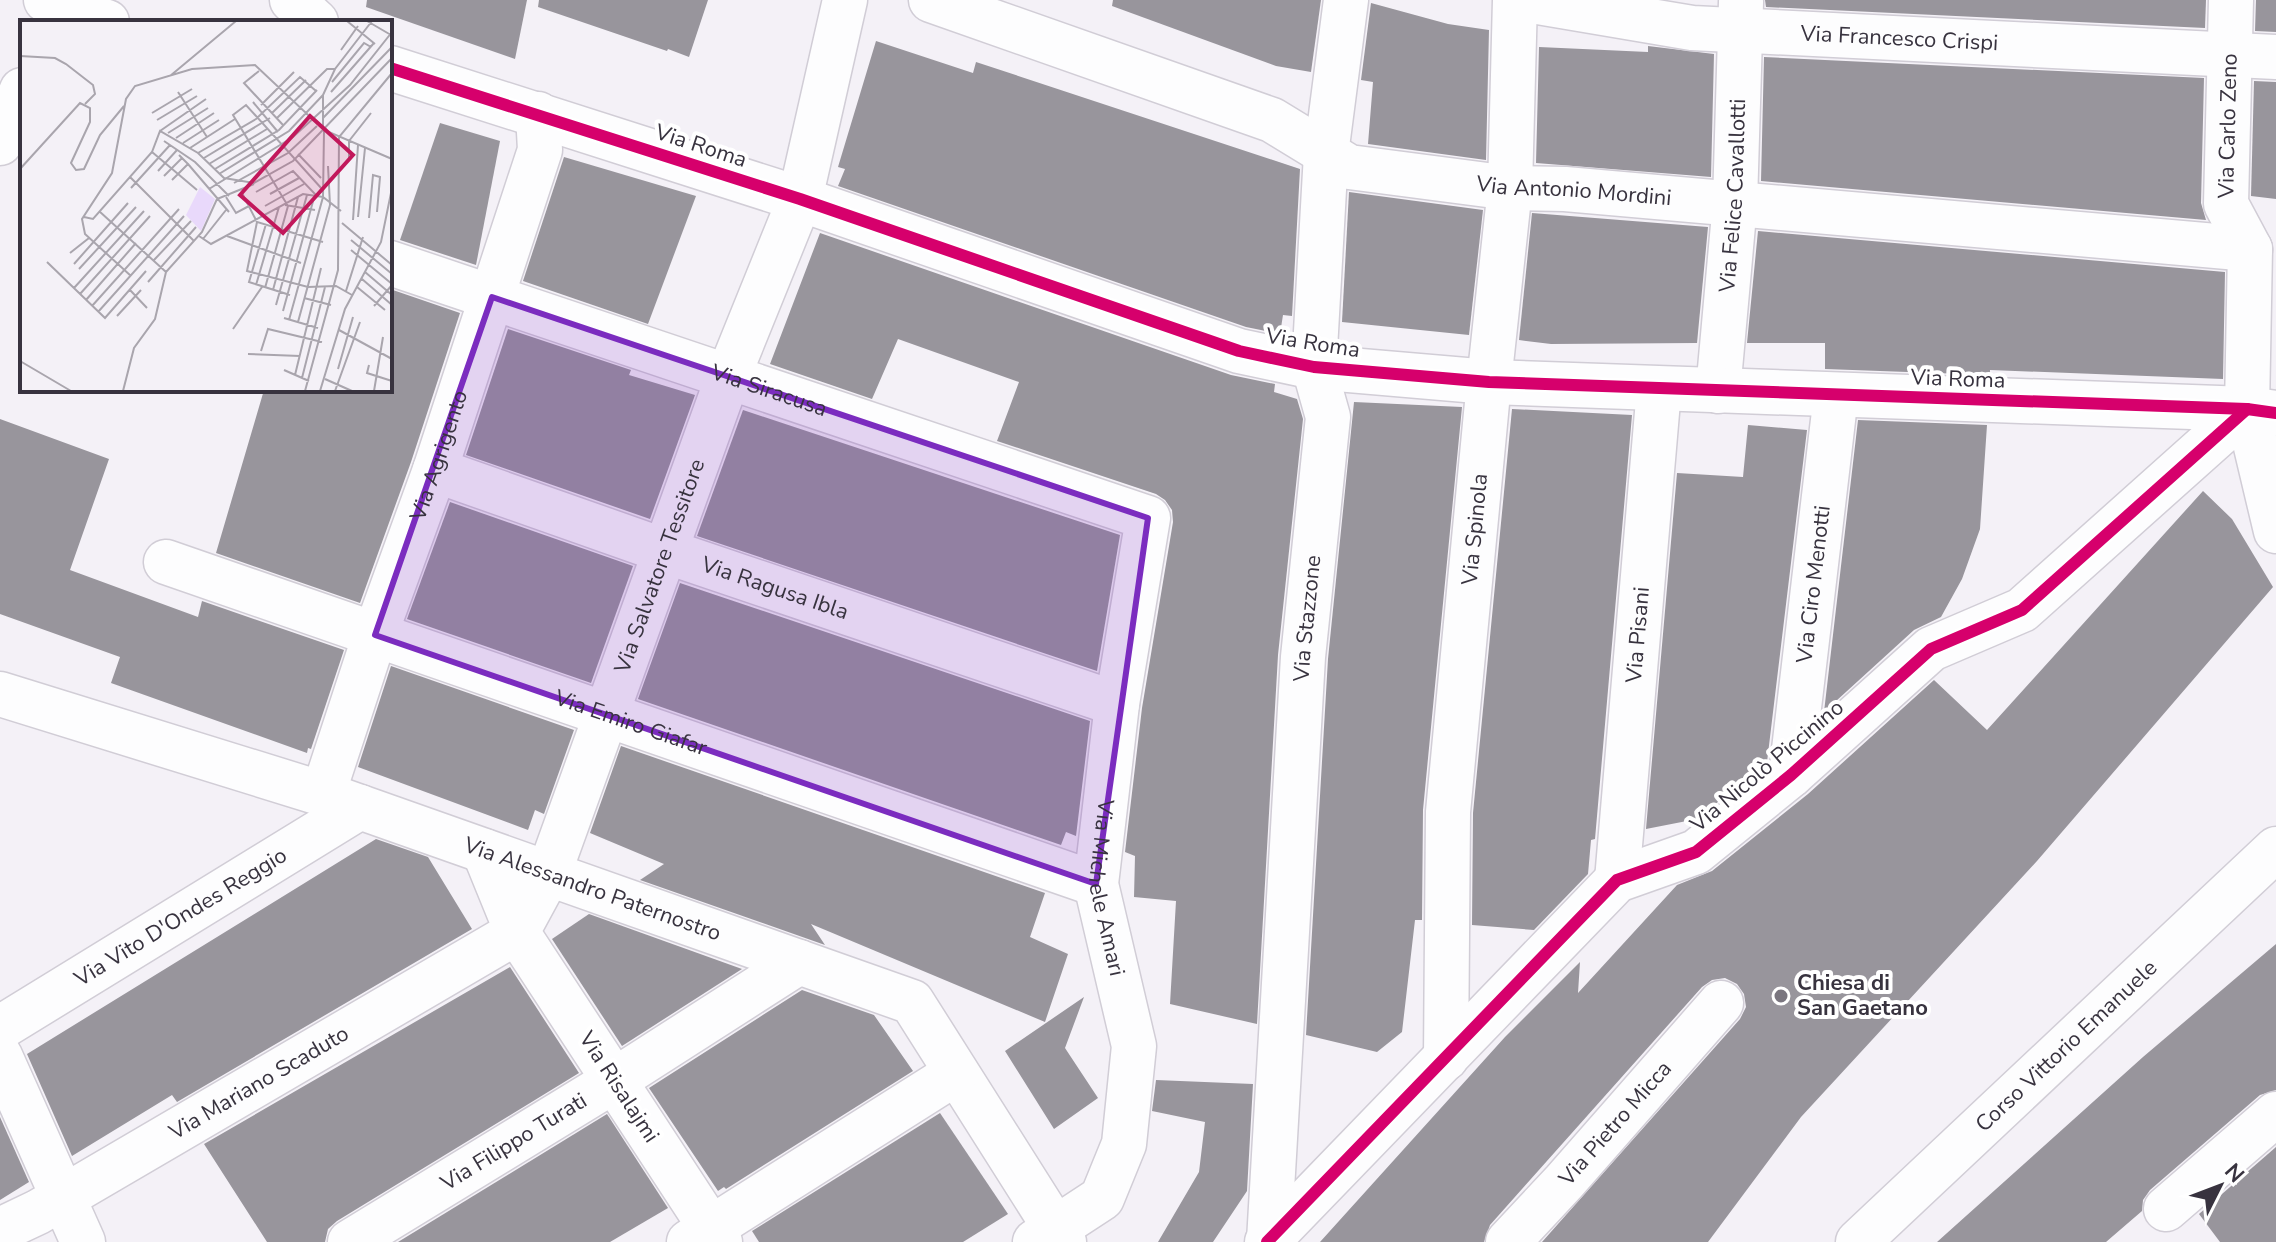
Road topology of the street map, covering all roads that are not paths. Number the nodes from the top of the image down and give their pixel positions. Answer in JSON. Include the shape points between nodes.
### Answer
{"nodes":[{"id":1,"x":292,"y":0,"type":"edge"},
{"id":2,"x":845,"y":0,"type":"edge"},
{"id":3,"x":931,"y":0,"type":"edge"},
{"id":4,"x":1346,"y":0,"type":"edge"},
{"id":5,"x":1515,"y":0,"type":"edge"},
{"id":6,"x":1526,"y":0,"type":"edge"},
{"id":7,"x":2231,"y":0,"type":"edge"},
{"id":8,"x":51,"y":10,"type":"edge"},
{"id":9,"x":1741,"y":15,"type":"edge"},
{"id":10,"x":98,"y":20,"type":"edge"},
{"id":11,"x":314,"y":20,"type":"edge"},
{"id":12,"x":2230,"y":54,"type":"junction"},
{"id":13,"x":2276,"y":57,"type":"edge"},
{"id":14,"x":392,"y":69,"type":"edge"},
{"id":15,"x":20,"y":95,"type":"edge"},
{"id":16,"x":538,"y":114,"type":"junction"},
{"id":17,"x":0,"y":141,"type":"edge"},
{"id":18,"x":1326,"y":154,"type":"junction"},
{"id":19,"x":1510,"y":188,"type":"junction"},
{"id":20,"x":800,"y":199,"type":"junction"},
{"id":21,"x":1735,"y":203,"type":"junction"},
{"id":22,"x":2250,"y":249,"type":"junction"},
{"id":23,"x":392,"y":264,"type":"edge"},
{"id":24,"x":492,"y":297,"type":"junction"},
{"id":25,"x":1314,"y":367,"type":"junction"},
{"id":26,"x":728,"y":377,"type":"junction"},
{"id":27,"x":1489,"y":382,"type":"junction"},
{"id":28,"x":2262,"y":388,"type":"edge"},
{"id":29,"x":1659,"y":389,"type":"junction"},
{"id":30,"x":1718,"y":391,"type":"junction"},
{"id":31,"x":1836,"y":395,"type":"junction"},
{"id":32,"x":435,"y":470,"type":"junction"},
{"id":33,"x":1148,"y":518,"type":"joint"},
{"id":34,"x":2276,"y":531,"type":"edge"},
{"id":35,"x":665,"y":551,"type":"junction"},
{"id":36,"x":166,"y":562,"type":"dead end"},
{"id":37,"x":375,"y":635,"type":"junction"},
{"id":38,"x":0,"y":694,"type":"edge"},
{"id":39,"x":1117,"y":704,"type":"junction"},
{"id":40,"x":606,"y":716,"type":"junction"},
{"id":41,"x":1791,"y":775,"type":"junction"},
{"id":42,"x":342,"y":800,"type":"junction"},
{"id":43,"x":2276,"y":849,"type":"edge"},
{"id":44,"x":484,"y":851,"type":"junction"},
{"id":45,"x":549,"y":873,"type":"junction"},
{"id":46,"x":1617,"y":880,"type":"junction"},
{"id":47,"x":1096,"y":884,"type":"junction"},
{"id":48,"x":517,"y":932,"type":"junction"},
{"id":49,"x":799,"y":962,"type":"junction"},
{"id":50,"x":1721,"y":1003,"type":"dead end"},
{"id":51,"x":0,"y":1028,"type":"edge"},
{"id":52,"x":0,"y":1056,"type":"edge"},
{"id":53,"x":1446,"y":1058,"type":"junction"},
{"id":54,"x":956,"y":1073,"type":"junction"},
{"id":55,"x":615,"y":1080,"type":"junction"},
{"id":56,"x":2276,"y":1114,"type":"edge"},
{"id":57,"x":63,"y":1197,"type":"junction"},
{"id":58,"x":2166,"y":1209,"type":"dead end"},
{"id":59,"x":0,"y":1230,"type":"edge"},
{"id":60,"x":707,"y":1238,"type":"edge"},
{"id":61,"x":1052,"y":1238,"type":"edge"},
{"id":62,"x":1268,"y":1241,"type":"edge"},
{"id":63,"x":83,"y":1242,"type":"edge"},
{"id":64,"x":350,"y":1242,"type":"edge"},
{"id":65,"x":1508,"y":1242,"type":"edge"},
{"id":66,"x":1858,"y":1242,"type":"edge"}],
"edges":[{"from":1,"to":11,"type":"street"},
{"from":2,"to":20,"type":"street","name":"Via Salvatore Tessitore"},
{"from":3,"to":18,"type":"street","name":"Via Antonio Mordini","via":[[1272,120]]},
{"from":4,"to":18,"type":"street","name":"Via Stazzone"},
{"from":5,"to":19,"type":"street","name":"Via Spinola"},
{"from":6,"to":9,"type":"street","name":"Via Francesco Crispi","via":[[1692,28]]},
{"from":7,"to":12,"type":"street","name":"Via Carlo Zeno"},
{"from":8,"to":10,"type":"street"},
{"from":9,"to":12,"type":"street","name":"Via Francesco Crispi"},
{"from":9,"to":21,"type":"street","name":"Via Felice Cavallotti"},
{"from":12,"to":13,"type":"street","name":"Via Francesco Crispi"},
{"from":12,"to":22,"type":"street","name":"Via Carlo Zeno","via":[[2226,204]]},
{"from":14,"to":16,"type":"street","name":"Via Roma"},
{"from":15,"to":17,"type":"street"},
{"from":16,"to":20,"type":"street","name":"Via Roma"},
{"from":16,"to":24,"type":"street","name":"Via Agrigento","via":[[540,150]]},
{"from":18,"to":19,"type":"street","name":"Via Antonio Mordini","via":[[1349,167]]},
{"from":18,"to":25,"type":"street","name":"Via Stazzone"},
{"from":19,"to":21,"type":"street","name":"Via Antonio Mordini"},
{"from":19,"to":27,"type":"street","name":"Via Spinola"},
{"from":20,"to":25,"type":"street","name":"Via Roma","via":[[1239,351]]},
{"from":20,"to":26,"type":"street","name":"Via Salvatore Tessitore"},
{"from":21,"to":22,"type":"street","name":"Via Antonio Mordini"},
{"from":21,"to":30,"type":"street","name":"Via Felice Cavallotti"},
{"from":22,"to":28,"type":"street","name":"Via Carlo Zeno"},
{"from":23,"to":24,"type":"street","name":"Via Siracusa"},
{"from":24,"to":26,"type":"street","name":"Via Siracusa"},
{"from":24,"to":32,"type":"street","name":"Via Agrigento"},
{"from":25,"to":27,"type":"street","name":"Via Roma"},
{"from":25,"to":62,"type":"street","name":"Via Stazzone","via":[[1328,417],[1303,657]]},
{"from":26,"to":33,"type":"street","name":"Via Siracusa"},
{"from":26,"to":35,"type":"street","name":"Via Salvatore Tessitore"},
{"from":27,"to":29,"type":"street","name":"Via Roma"},
{"from":27,"to":53,"type":"street","name":"Via Spinola","via":[[1448,812]]},
{"from":28,"to":31,"type":"street","name":"Via Roma"},
{"from":28,"to":34,"type":"street","name":"Via Carlo Zeno"},
{"from":28,"to":41,"type":"street","name":"Via Nicolò Piccinino","via":[[2022,610],[1931,649]]},
{"from":29,"to":30,"type":"street","name":"Via Roma"},
{"from":29,"to":46,"type":"street","name":"Via Pisani"},
{"from":30,"to":31,"type":"street","name":"Via Roma"},
{"from":31,"to":41,"type":"street","name":"Via Ciro Menotti"},
{"from":32,"to":35,"type":"street","name":"Via Ragusa Ibla"},
{"from":32,"to":37,"type":"street","name":"Via Agrigento"},
{"from":33,"to":39,"type":"street","name":"Via Michele Amari"},
{"from":35,"to":39,"type":"street","name":"Via Ragusa Ibla"},
{"from":35,"to":40,"type":"street","name":"Via Salvatore Tessitore"},
{"from":36,"to":37,"type":"street","name":"Via Emiro Giafar"},
{"from":37,"to":40,"type":"street","name":"Via Emiro Giafar"},
{"from":37,"to":42,"type":"street","name":"Via Agrigento"},
{"from":38,"to":42,"type":"street","name":"Via Alessandro Paternostro"},
{"from":39,"to":47,"type":"street","name":"Via Michele Amari"},
{"from":40,"to":45,"type":"street","name":"Via Salvatore Tessitore"},
{"from":40,"to":47,"type":"street","name":"Via Emiro Giafar"},
{"from":41,"to":46,"type":"street","name":"Via Nicolò Piccinino","via":[[1696,852]]},
{"from":42,"to":44,"type":"street","name":"Via Alessandro Paternostro"},
{"from":42,"to":51,"type":"street","name":"Via Vito D'Ondes Reggio"},
{"from":43,"to":66,"type":"street","name":"Corso Vittorio Emanuele"},
{"from":44,"to":45,"type":"street","name":"Via Alessandro Paternostro"},
{"from":44,"to":48,"type":"street","name":"Via Risalajmi"},
{"from":45,"to":48,"type":"street","name":"Via Salvatore Tessitore"},
{"from":45,"to":49,"type":"street","name":"Via Alessandro Paternostro"},
{"from":46,"to":53,"type":"street","name":"Via Nicolò Piccinino"},
{"from":47,"to":61,"type":"street","name":"Via Michele Amari","via":[[1134,1046],[1124,1144],[1102,1198]]},
{"from":48,"to":55,"type":"street","name":"Via Risalajmi"},
{"from":48,"to":57,"type":"street","name":"Via Mariano Scaduto"},
{"from":49,"to":54,"type":"street","name":"Via Alessandro Paternostro","via":[[912,1002]]},
{"from":49,"to":55,"type":"street","name":"Via Filippo Turati"},
{"from":50,"to":65,"type":"street","name":"Via Pietro Micca"},
{"from":52,"to":57,"type":"street"},
{"from":53,"to":62,"type":"street","name":"Via Nicolò Piccinino"},
{"from":54,"to":60,"type":"street"},
{"from":54,"to":61,"type":"street","name":"Via Alessandro Paternostro"},
{"from":55,"to":60,"type":"street","name":"Via Risalajmi"},
{"from":55,"to":64,"type":"street","name":"Via Filippo Turati"},
{"from":56,"to":58,"type":"street"},
{"from":57,"to":59,"type":"street","name":"Via Mariano Scaduto"},
{"from":57,"to":63,"type":"street"}]}
